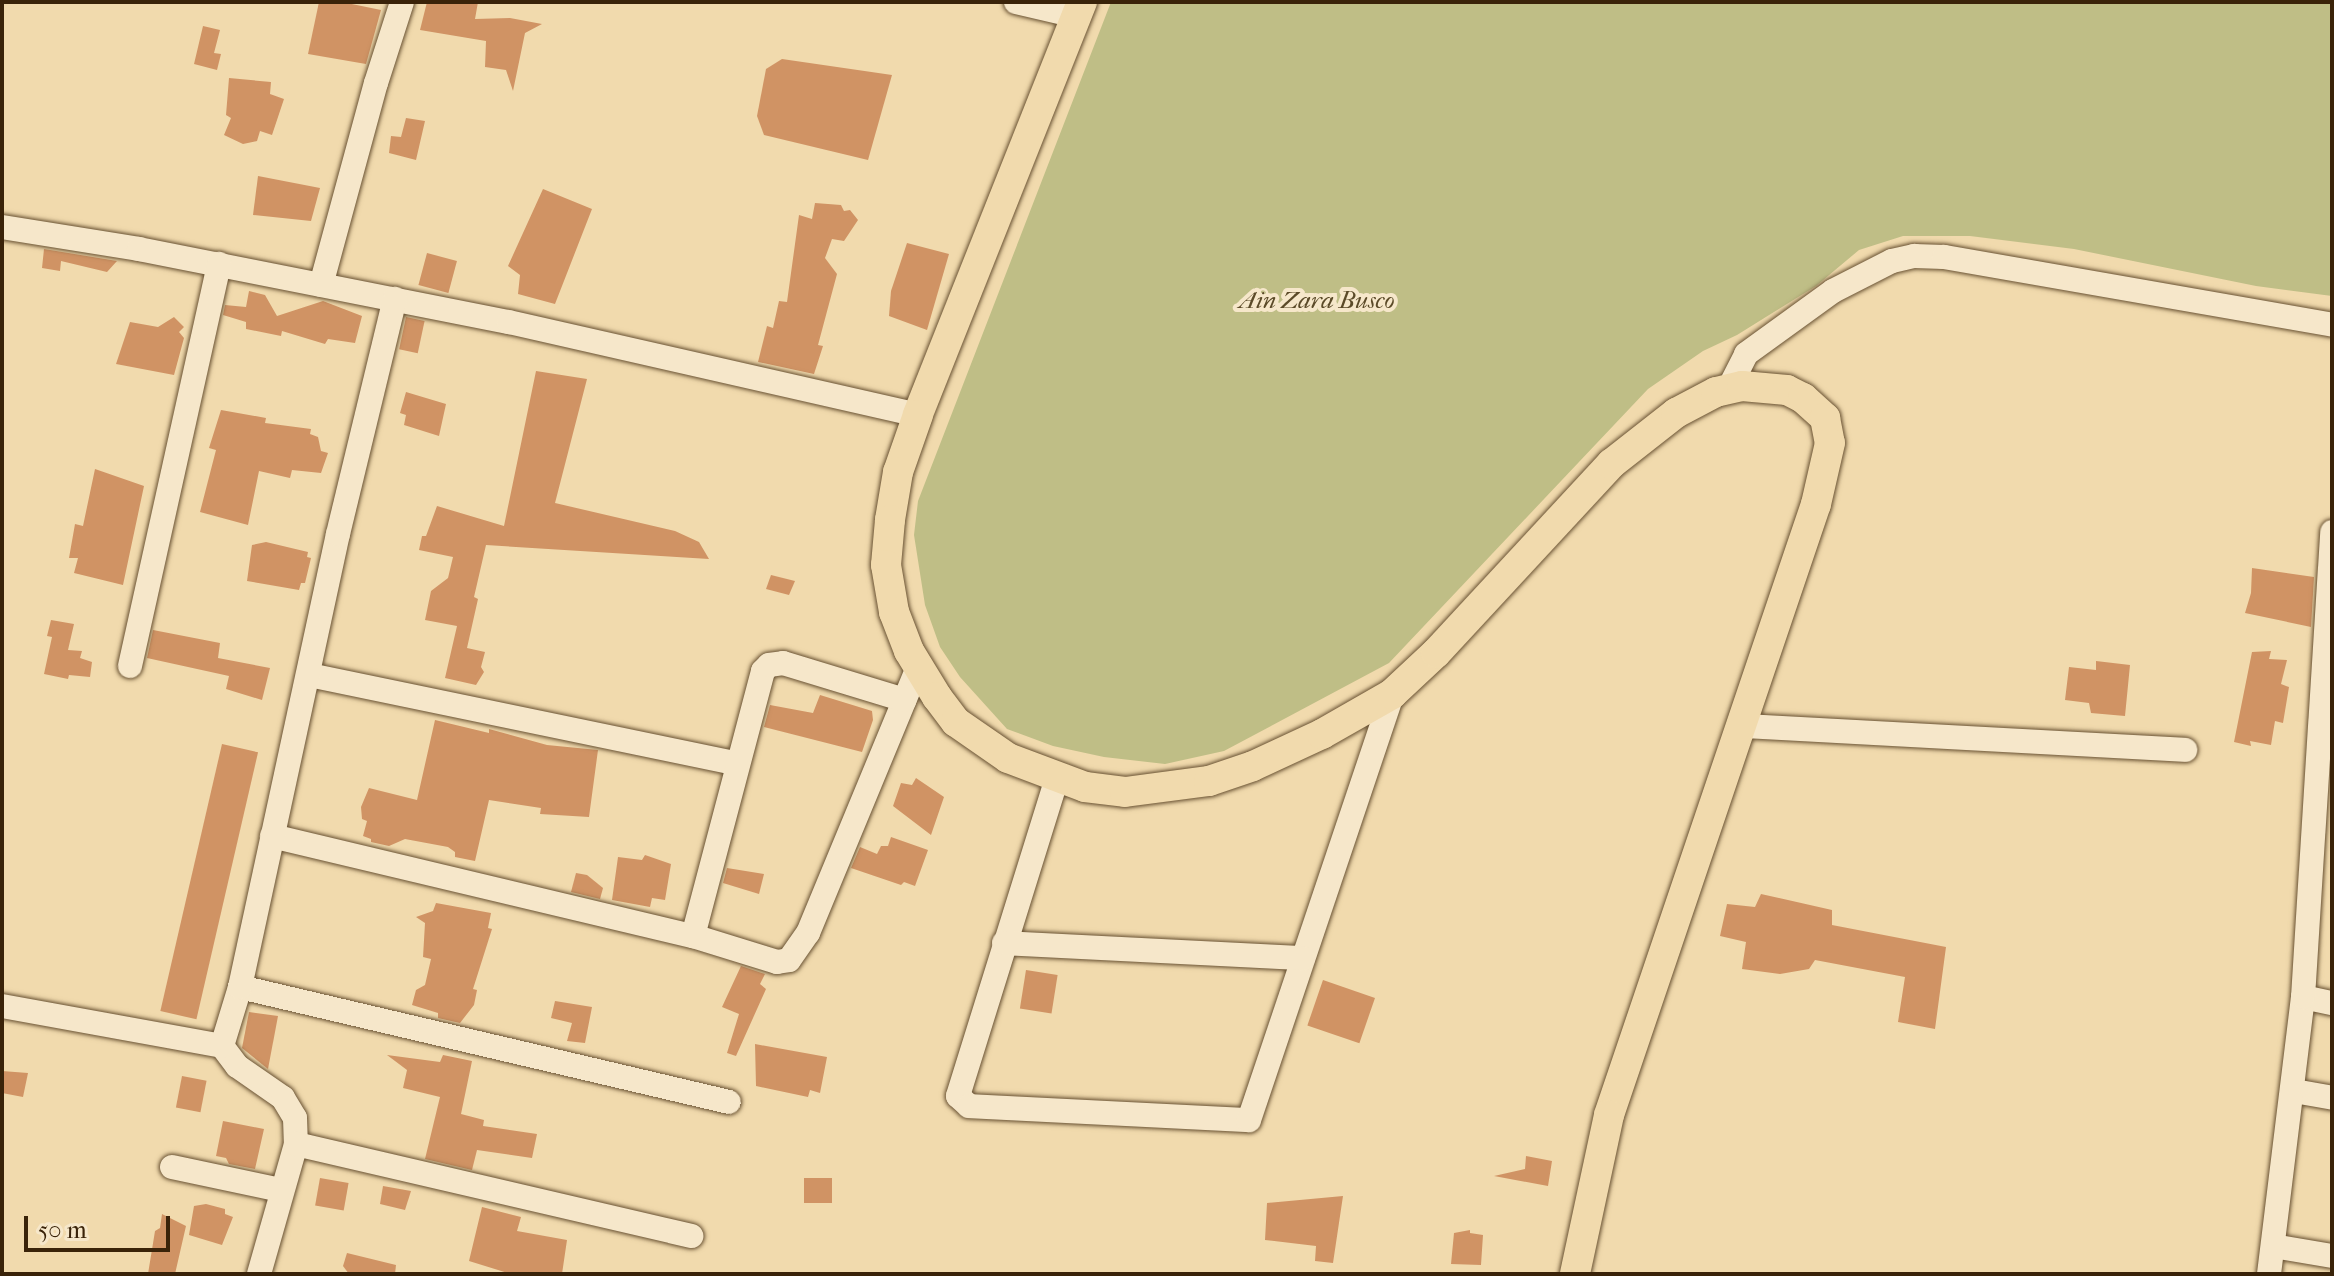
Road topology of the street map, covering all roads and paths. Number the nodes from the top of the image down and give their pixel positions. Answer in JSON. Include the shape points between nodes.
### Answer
{"nodes":[{"id":1,"x":402,"y":2,"type":"edge"},
{"id":2,"x":1016,"y":2,"type":"edge"},
{"id":3,"x":1079,"y":9,"type":"edge"},
{"id":4,"x":2,"y":227,"type":"edge"},
{"id":5,"x":219,"y":264,"type":"junction"},
{"id":6,"x":321,"y":285,"type":"junction"},
{"id":7,"x":395,"y":299,"type":"junction"},
{"id":8,"x":2332,"y":325,"type":"edge"},
{"id":9,"x":1729,"y":388,"type":"junction"},
{"id":10,"x":918,"y":415,"type":"junction"},
{"id":11,"x":2332,"y":532,"type":"edge"},
{"id":12,"x":130,"y":666,"type":"dead end"},
{"id":13,"x":918,"y":668,"type":"junction"},
{"id":14,"x":309,"y":675,"type":"junction"},
{"id":15,"x":1392,"y":694,"type":"junction"},
{"id":16,"x":905,"y":700,"type":"junction"},
{"id":17,"x":1743,"y":726,"type":"junction"},
{"id":18,"x":2185,"y":750,"type":"dead end"},
{"id":19,"x":737,"y":764,"type":"junction"},
{"id":20,"x":1057,"y":778,"type":"junction"},
{"id":21,"x":272,"y":836,"type":"junction"},
{"id":22,"x":693,"y":936,"type":"junction"},
{"id":23,"x":1004,"y":943,"type":"junction"},
{"id":24,"x":1303,"y":958,"type":"junction"},
{"id":25,"x":240,"y":987,"type":"junction"},
{"id":26,"x":2303,"y":997,"type":"junction"},
{"id":27,"x":2332,"y":1003,"type":"edge"},
{"id":28,"x":2,"y":1006,"type":"edge"},
{"id":29,"x":222,"y":1046,"type":"junction"},
{"id":30,"x":2294,"y":1091,"type":"junction"},
{"id":31,"x":2332,"y":1098,"type":"edge"},
{"id":32,"x":729,"y":1102,"type":"dead end"},
{"id":33,"x":296,"y":1144,"type":"junction"},
{"id":34,"x":172,"y":1167,"type":"dead end"},
{"id":35,"x":281,"y":1190,"type":"junction"},
{"id":36,"x":691,"y":1236,"type":"dead end"},
{"id":37,"x":2273,"y":1246,"type":"junction"},
{"id":38,"x":2332,"y":1256,"type":"edge"},
{"id":39,"x":259,"y":1274,"type":"edge"},
{"id":40,"x":1575,"y":1274,"type":"edge"},
{"id":41,"x":2269,"y":1274,"type":"edge"}],
"edges":[{"from":1,"to":6,"type":"street"},
{"from":2,"to":3,"type":"street"},
{"from":3,"to":10,"type":"main road"},
{"from":4,"to":5,"type":"street"},
{"from":5,"to":6,"type":"street"},
{"from":5,"to":12,"type":"street"},
{"from":6,"to":7,"type":"street"},
{"from":7,"to":10,"type":"street"},
{"from":7,"to":14,"type":"street"},
{"from":8,"to":9,"type":"street","via":[[1914,256],[1892,261],[1833,291],[1746,354]]},
{"from":9,"to":15,"type":"main road","via":[[1676,413],[1611,464]]},
{"from":9,"to":17,"type":"main road","via":[[1771,387],[1803,398],[1825,418],[1830,443],[1816,504]]},
{"from":10,"to":13,"type":"main road","via":[[898,472],[886,565],[894,612]]},
{"from":11,"to":26,"type":"street"},
{"from":13,"to":16,"type":"street"},
{"from":13,"to":20,"type":"main road","via":[[956,722],[1008,758]]},
{"from":14,"to":19,"type":"street"},
{"from":14,"to":21,"type":"street"},
{"from":15,"to":20,"type":"main road","via":[[1287,752],[1209,781],[1125,792]]},
{"from":15,"to":24,"type":"street"},
{"from":16,"to":19,"type":"street","via":[[783,663],[769,665]]},
{"from":16,"to":22,"type":"street","via":[[799,950],[777,962]]},
{"from":17,"to":18,"type":"street"},
{"from":17,"to":40,"type":"main road","via":[[1613,1100]]},
{"from":19,"to":22,"type":"street"},
{"from":20,"to":23,"type":"street"},
{"from":21,"to":22,"type":"street"},
{"from":21,"to":25,"type":"street"},
{"from":23,"to":24,"type":"street"},
{"from":23,"to":24,"type":"street","via":[[958,1096],[969,1106],[1249,1120]]},
{"from":25,"to":29,"type":"street"},
{"from":25,"to":32,"type":"street"},
{"from":26,"to":27,"type":"street"},
{"from":26,"to":30,"type":"street"},
{"from":28,"to":29,"type":"street"},
{"from":29,"to":33,"type":"street","via":[[237,1066],[283,1098],[292,1110]]},
{"from":30,"to":31,"type":"street"},
{"from":30,"to":37,"type":"street"},
{"from":33,"to":35,"type":"street"},
{"from":33,"to":36,"type":"street"},
{"from":34,"to":35,"type":"street"},
{"from":35,"to":39,"type":"street"},
{"from":37,"to":38,"type":"street"},
{"from":37,"to":41,"type":"street"}]}
